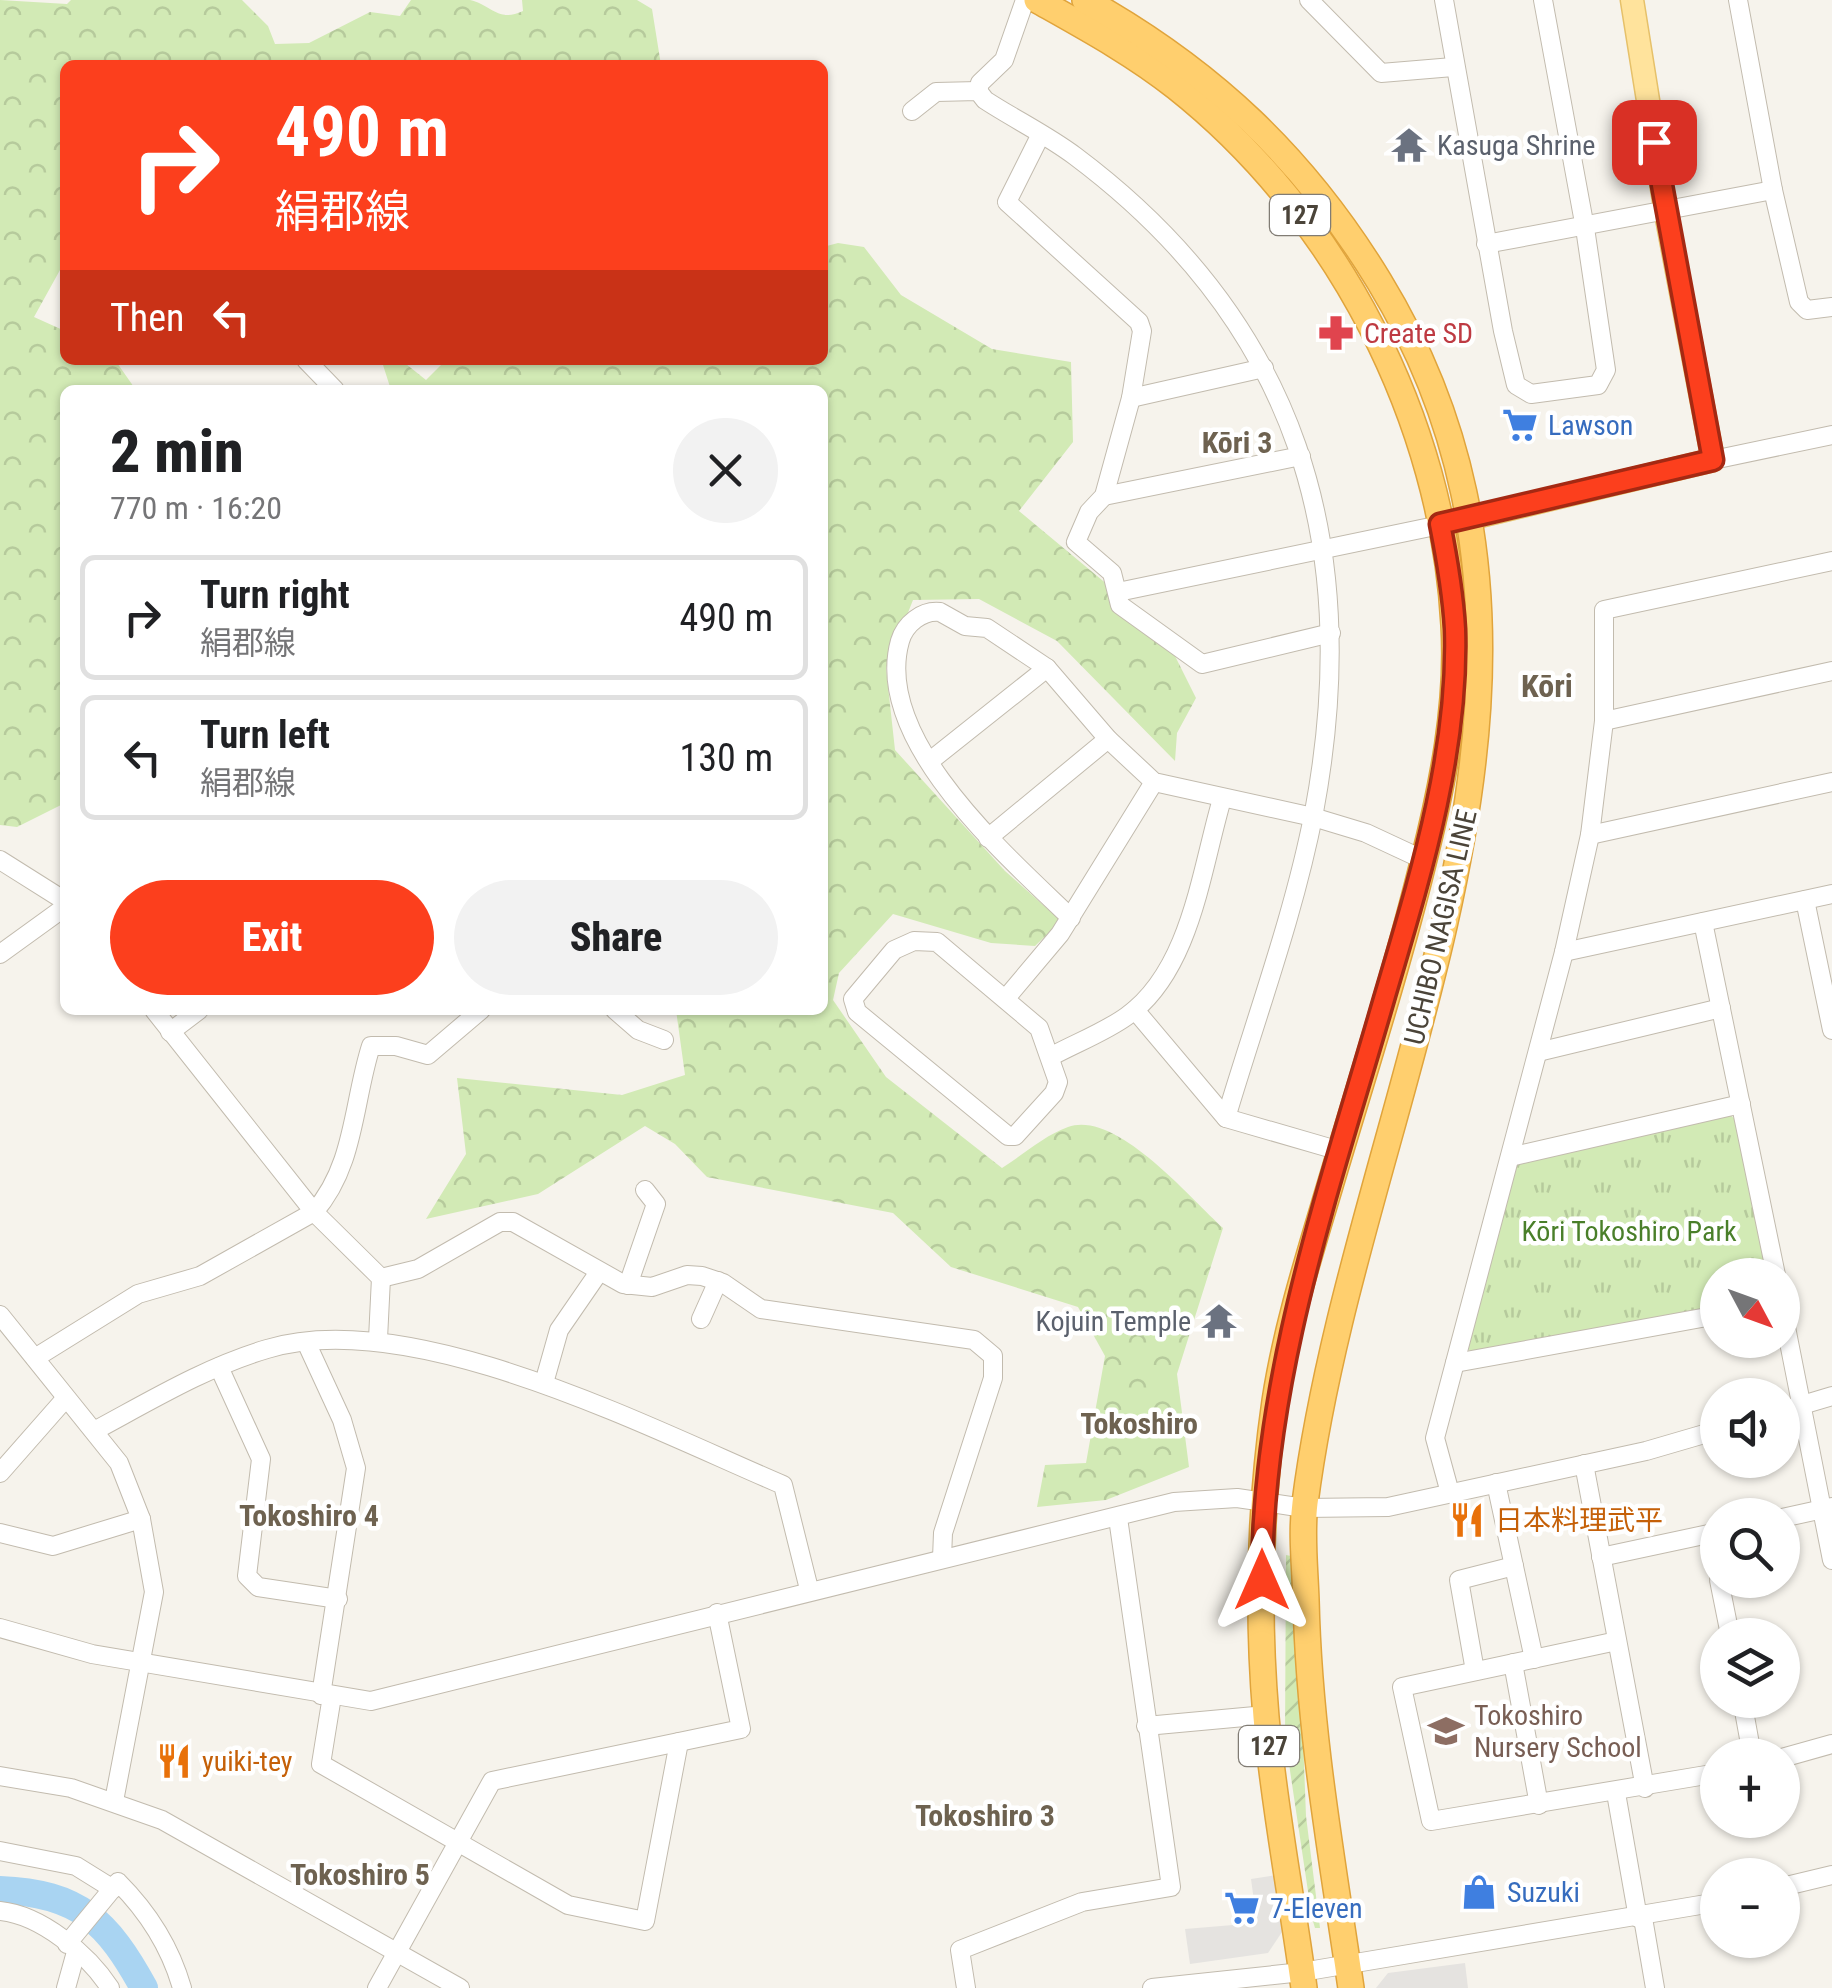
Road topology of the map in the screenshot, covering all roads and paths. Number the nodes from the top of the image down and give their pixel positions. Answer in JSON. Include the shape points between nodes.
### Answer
{"nodes":[{"id":1,"x":1025,"y":0,"type":"edge"},
{"id":2,"x":1037,"y":0,"type":"edge"},
{"id":3,"x":1086,"y":0,"type":"edge"},
{"id":4,"x":1309,"y":0,"type":"edge"},
{"id":5,"x":1444,"y":0,"type":"edge"},
{"id":6,"x":1543,"y":0,"type":"edge"},
{"id":7,"x":1632,"y":0,"type":"edge"},
{"id":8,"x":1738,"y":0,"type":"edge"},
{"id":9,"x":1454,"y":67,"type":"junction"},
{"id":10,"x":978,"y":91,"type":"junction"},
{"id":11,"x":912,"y":111,"type":"dead end"},
{"id":12,"x":1040,"y":136,"type":"junction"},
{"id":13,"x":1772,"y":190,"type":"junction"},
{"id":14,"x":1666,"y":213,"type":"junction"},
{"id":15,"x":1585,"y":228,"type":"junction"},
{"id":16,"x":1486,"y":244,"type":"junction"},
{"id":17,"x":1832,"y":307,"type":"edge"},
{"id":18,"x":311,"y":365,"type":"edge"},
{"id":19,"x":1264,"y":368,"type":"junction"},
{"id":20,"x":329,"y":385,"type":"edge"},
{"id":21,"x":1131,"y":398,"type":"junction"},
{"id":22,"x":1832,"y":435,"type":"edge"},
{"id":23,"x":1301,"y":456,"type":"junction"},
{"id":24,"x":1713,"y":460,"type":"junction"},
{"id":25,"x":1104,"y":496,"type":"junction"},
{"id":26,"x":1470,"y":520,"type":"junction"},
{"id":27,"x":1440,"y":524,"type":"junction"},
{"id":28,"x":1326,"y":546,"type":"junction"},
{"id":29,"x":1832,"y":561,"type":"edge"},
{"id":30,"x":1118,"y":592,"type":"junction"},
{"id":31,"x":1332,"y":633,"type":"junction"},
{"id":32,"x":1047,"y":668,"type":"junction"},
{"id":33,"x":1832,"y":671,"type":"edge"},
{"id":34,"x":1604,"y":720,"type":"junction"},
{"id":35,"x":1108,"y":739,"type":"junction"},
{"id":36,"x":930,"y":761,"type":"junction"},
{"id":37,"x":1154,"y":782,"type":"junction"},
{"id":38,"x":1832,"y":782,"type":"edge"},
{"id":39,"x":1222,"y":799,"type":"junction"},
{"id":40,"x":1313,"y":816,"type":"junction"},
{"id":41,"x":1590,"y":835,"type":"junction"},
{"id":42,"x":988,"y":838,"type":"junction"},
{"id":43,"x":0,"y":860,"type":"edge"},
{"id":44,"x":1424,"y":860,"type":"junction"},
{"id":45,"x":1832,"y":894,"type":"edge"},
{"id":46,"x":1805,"y":900,"type":"junction"},
{"id":47,"x":60,"y":901,"type":"edge"},
{"id":48,"x":60,"y":908,"type":"edge"},
{"id":49,"x":1071,"y":918,"type":"junction"},
{"id":50,"x":1704,"y":922,"type":"junction"},
{"id":51,"x":1564,"y":952,"type":"junction"},
{"id":52,"x":0,"y":954,"type":"edge"},
{"id":53,"x":1007,"y":997,"type":"junction"},
{"id":54,"x":1829,"y":1004,"type":"edge"},
{"id":55,"x":1721,"y":1008,"type":"junction"},
{"id":56,"x":1135,"y":1010,"type":"junction"},
{"id":57,"x":158,"y":1015,"type":"edge"},
{"id":58,"x":192,"y":1015,"type":"edge"},
{"id":59,"x":475,"y":1015,"type":"edge"},
{"id":60,"x":621,"y":1015,"type":"edge"},
{"id":61,"x":1832,"y":1030,"type":"edge"},
{"id":62,"x":170,"y":1032,"type":"junction"},
{"id":63,"x":664,"y":1040,"type":"dead end"},
{"id":64,"x":1538,"y":1052,"type":"junction"},
{"id":65,"x":1052,"y":1056,"type":"junction"},
{"id":66,"x":1741,"y":1104,"type":"junction"},
{"id":67,"x":1226,"y":1118,"type":"junction"},
{"id":68,"x":1340,"y":1151,"type":"junction"},
{"id":69,"x":1510,"y":1157,"type":"junction"},
{"id":70,"x":645,"y":1190,"type":"dead end"},
{"id":71,"x":314,"y":1212,"type":"junction"},
{"id":72,"x":1773,"y":1258,"type":"edge"},
{"id":73,"x":598,"y":1272,"type":"junction"},
{"id":74,"x":381,"y":1278,"type":"junction"},
{"id":75,"x":718,"y":1281,"type":"junction"},
{"id":76,"x":628,"y":1285,"type":"junction"},
{"id":77,"x":0,"y":1315,"type":"edge"},
{"id":78,"x":1700,"y":1318,"type":"edge"},
{"id":79,"x":701,"y":1319,"type":"dead end"},
{"id":80,"x":378,"y":1339,"type":"junction"},
{"id":81,"x":306,"y":1342,"type":"junction"},
{"id":82,"x":35,"y":1358,"type":"junction"},
{"id":83,"x":1792,"y":1358,"type":"edge"},
{"id":84,"x":1455,"y":1363,"type":"junction"},
{"id":85,"x":218,"y":1366,"type":"junction"},
{"id":86,"x":544,"y":1383,"type":"junction"},
{"id":87,"x":1832,"y":1396,"type":"edge"},
{"id":88,"x":65,"y":1398,"type":"junction"},
{"id":89,"x":1802,"y":1405,"type":"junction"},
{"id":90,"x":94,"y":1430,"type":"junction"},
{"id":91,"x":1700,"y":1435,"type":"edge"},
{"id":92,"x":1584,"y":1464,"type":"junction"},
{"id":93,"x":0,"y":1473,"type":"edge"},
{"id":94,"x":1496,"y":1483,"type":"junction"},
{"id":95,"x":1450,"y":1493,"type":"junction"},
{"id":96,"x":1264,"y":1502,"type":"junction"},
{"id":97,"x":1304,"y":1508,"type":"junction"},
{"id":98,"x":1827,"y":1508,"type":"edge"},
{"id":99,"x":1800,"y":1514,"type":"edge"},
{"id":100,"x":1118,"y":1518,"type":"junction"},
{"id":101,"x":141,"y":1520,"type":"junction"},
{"id":102,"x":0,"y":1533,"type":"edge"},
{"id":103,"x":1700,"y":1536,"type":"edge"},
{"id":104,"x":1601,"y":1557,"type":"junction"},
{"id":105,"x":942,"y":1558,"type":"junction"},
{"id":106,"x":1832,"y":1560,"type":"edge"},
{"id":107,"x":1514,"y":1566,"type":"junction"},
{"id":108,"x":809,"y":1589,"type":"junction"},
{"id":109,"x":338,"y":1600,"type":"junction"},
{"id":110,"x":717,"y":1613,"type":"junction"},
{"id":111,"x":0,"y":1628,"type":"edge"},
{"id":112,"x":1617,"y":1640,"type":"junction"},
{"id":113,"x":1534,"y":1659,"type":"junction"},
{"id":114,"x":139,"y":1663,"type":"junction"},
{"id":115,"x":1513,"y":1663,"type":"junction"},
{"id":116,"x":1475,"y":1671,"type":"junction"},
{"id":117,"x":326,"y":1696,"type":"junction"},
{"id":118,"x":1266,"y":1716,"type":"junction"},
{"id":119,"x":1146,"y":1726,"type":"junction"},
{"id":120,"x":679,"y":1742,"type":"junction"},
{"id":121,"x":1832,"y":1744,"type":"edge"},
{"id":122,"x":1800,"y":1753,"type":"edge"},
{"id":123,"x":0,"y":1776,"type":"edge"},
{"id":124,"x":1700,"y":1777,"type":"edge"},
{"id":125,"x":1645,"y":1788,"type":"junction"},
{"id":126,"x":1616,"y":1793,"type":"junction"},
{"id":127,"x":114,"y":1801,"type":"junction"},
{"id":128,"x":1539,"y":1805,"type":"junction"},
{"id":129,"x":458,"y":1843,"type":"junction"},
{"id":130,"x":0,"y":1852,"type":"edge"},
{"id":131,"x":1832,"y":1875,"type":"edge"},
{"id":132,"x":1800,"y":1883,"type":"edge"},
{"id":133,"x":111,"y":1890,"type":"junction"},
{"id":134,"x":1700,"y":1906,"type":"edge"},
{"id":135,"x":0,"y":1912,"type":"edge"},
{"id":136,"x":1641,"y":1918,"type":"junction"},
{"id":137,"x":71,"y":1945,"type":"junction"},
{"id":138,"x":396,"y":1952,"type":"junction"},
{"id":139,"x":1349,"y":1976,"type":"edge"},
{"id":140,"x":1303,"y":1980,"type":"edge"},
{"id":141,"x":66,"y":1988,"type":"edge"},
{"id":142,"x":110,"y":1988,"type":"edge"},
{"id":143,"x":182,"y":1988,"type":"edge"},
{"id":144,"x":376,"y":1988,"type":"edge"},
{"id":145,"x":460,"y":1988,"type":"edge"},
{"id":146,"x":966,"y":1988,"type":"edge"},
{"id":147,"x":1152,"y":1988,"type":"edge"},
{"id":148,"x":1655,"y":1988,"type":"edge"}],
"edges":[{"from":1,"to":10,"type":"street","via":[[1004,60]]},
{"from":2,"to":27,"type":"highway","name":"UCHIBO NAGISA LINE","number":"127","via":[[1177,88],[1254,160],[1309,226],[1386,356],[1415,428]]},
{"from":3,"to":26,"type":"highway","name":"UCHIBO NAGISA LINE","number":"127","via":[[1203,76],[1276,141],[1341,219],[1427,374]]},
{"from":4,"to":9,"type":"street","via":[[1381,73]]},
{"from":5,"to":9,"type":"street"},
{"from":6,"to":15,"type":"street"},
{"from":7,"to":14,"type":"main road"},
{"from":8,"to":13,"type":"street"},
{"from":9,"to":16,"type":"street"},
{"from":10,"to":11,"type":"street","via":[[936,92]]},
{"from":10,"to":12,"type":"street"},
{"from":12,"to":19,"type":"street","via":[[1071,153],[1161,230],[1224,302]]},
{"from":12,"to":21,"type":"street","via":[[1007,202],[1138,322]]},
{"from":13,"to":14,"type":"street"},
{"from":13,"to":17,"type":"street","via":[[1800,302],[1807,310]]},
{"from":14,"to":15,"type":"street"},
{"from":14,"to":24,"type":"main road"},
{"from":15,"to":16,"type":"street"},
{"from":15,"to":16,"type":"street","via":[[1606,370],[1598,384],[1531,394],[1516,385]]},
{"from":18,"to":20,"type":"street"},
{"from":19,"to":21,"type":"street"},
{"from":19,"to":23,"type":"street"},
{"from":21,"to":25,"type":"street"},
{"from":22,"to":24,"type":"street"},
{"from":23,"to":25,"type":"street"},
{"from":23,"to":28,"type":"street"},
{"from":24,"to":26,"type":"main road"},
{"from":25,"to":30,"type":"street","via":[[1076,542],[1112,573]]},
{"from":26,"to":27,"type":"main road"},
{"from":26,"to":97,"type":"highway","name":"UCHIBO NAGISA LINE","number":"127","via":[[1482,644],[1466,819],[1320,1402]]},
{"from":27,"to":28,"type":"street"},
{"from":27,"to":44,"type":"highway","name":"UCHIBO NAGISA LINE","number":"127","via":[[1455,628],[1454,682]]},
{"from":28,"to":30,"type":"street"},
{"from":28,"to":31,"type":"street"},
{"from":29,"to":34,"type":"street","via":[[1604,610]]},
{"from":30,"to":31,"type":"street","via":[[1120,605],[1202,664]]},
{"from":31,"to":40,"type":"street"},
{"from":32,"to":35,"type":"street"},
{"from":32,"to":36,"type":"street"},
{"from":32,"to":36,"type":"street","via":[[986,628],[965,626],[940,612],[919,616],[902,635],[896,697]]},
{"from":33,"to":34,"type":"street"},
{"from":34,"to":41,"type":"street"},
{"from":35,"to":37,"type":"street"},
{"from":35,"to":42,"type":"street"},
{"from":36,"to":42,"type":"street"},
{"from":37,"to":39,"type":"street"},
{"from":37,"to":49,"type":"street"},
{"from":38,"to":41,"type":"street"},
{"from":39,"to":40,"type":"street"},
{"from":39,"to":56,"type":"street","via":[[1174,962]]},
{"from":40,"to":44,"type":"street"},
{"from":40,"to":67,"type":"street"},
{"from":41,"to":51,"type":"street"},
{"from":42,"to":49,"type":"street"},
{"from":43,"to":47,"type":"street"},
{"from":44,"to":68,"type":"highway","name":"UCHIBO NAGISA LINE","number":"127"},
{"from":45,"to":46,"type":"street"},
{"from":46,"to":50,"type":"street"},
{"from":46,"to":54,"type":"street"},
{"from":48,"to":52,"type":"street"},
{"from":49,"to":53,"type":"street"},
{"from":50,"to":51,"type":"street"},
{"from":50,"to":55,"type":"street"},
{"from":51,"to":64,"type":"street"},
{"from":53,"to":65,"type":"street","via":[[1039,1028]]},
{"from":53,"to":65,"type":"street","via":[[937,942],[914,941],[894,950],[854,998],[857,1012],[1008,1136],[1016,1136],[1054,1093]]},
{"from":54,"to":61,"type":"street"},
{"from":55,"to":64,"type":"street"},
{"from":55,"to":66,"type":"street"},
{"from":56,"to":65,"type":"street"},
{"from":56,"to":67,"type":"street"},
{"from":57,"to":62,"type":"street"},
{"from":58,"to":62,"type":"street"},
{"from":59,"to":71,"type":"street","via":[[428,1055],[371,1046],[349,1146]]},
{"from":60,"to":63,"type":"street"},
{"from":62,"to":71,"type":"street"},
{"from":64,"to":69,"type":"street"},
{"from":66,"to":69,"type":"street"},
{"from":66,"to":72,"type":"street"},
{"from":67,"to":68,"type":"street"},
{"from":68,"to":96,"type":"highway","name":"UCHIBO NAGISA LINE","number":"127","via":[[1276,1394]]},
{"from":69,"to":84,"type":"street"},
{"from":70,"to":76,"type":"street","via":[[656,1204]]},
{"from":71,"to":74,"type":"street"},
{"from":71,"to":82,"type":"street","via":[[200,1276],[138,1294]]},
{"from":73,"to":74,"type":"street","via":[[513,1222],[500,1222],[418,1269]]},
{"from":73,"to":76,"type":"street"},
{"from":73,"to":86,"type":"street","via":[[558,1330]]},
{"from":74,"to":80,"type":"street"},
{"from":75,"to":76,"type":"street","via":[[687,1275],[652,1287]]},
{"from":75,"to":79,"type":"street"},
{"from":75,"to":105,"type":"street","via":[[761,1309],[974,1340],[993,1356],[993,1378]]},
{"from":77,"to":82,"type":"street"},
{"from":78,"to":84,"type":"street"},
{"from":80,"to":81,"type":"street"},
{"from":80,"to":86,"type":"street"},
{"from":81,"to":85,"type":"street"},
{"from":81,"to":109,"type":"street","via":[[356,1468]]},
{"from":82,"to":88,"type":"street"},
{"from":83,"to":89,"type":"street"},
{"from":84,"to":95,"type":"street","via":[[1435,1438]]},
{"from":85,"to":90,"type":"street"},
{"from":85,"to":109,"type":"street","via":[[261,1458],[247,1576],[258,1587]]},
{"from":86,"to":108,"type":"street","via":[[783,1485]]},
{"from":87,"to":89,"type":"street"},
{"from":88,"to":90,"type":"street"},
{"from":88,"to":93,"type":"street"},
{"from":89,"to":98,"type":"street"},
{"from":90,"to":101,"type":"street","via":[[119,1463]]},
{"from":91,"to":92,"type":"street"},
{"from":92,"to":94,"type":"street"},
{"from":92,"to":104,"type":"street"},
{"from":94,"to":95,"type":"street"},
{"from":94,"to":107,"type":"street"},
{"from":95,"to":97,"type":"street","via":[[1388,1506]]},
{"from":96,"to":97,"type":"street"},
{"from":96,"to":100,"type":"street","via":[[1174,1502]]},
{"from":96,"to":118,"type":"highway","name":"UCHIBO NAGISA LINE","number":"127"},
{"from":97,"to":139,"type":"highway","name":"UCHIBO NAGISA LINE","number":"127","via":[[1308,1687]]},
{"from":98,"to":99,"type":"street"},
{"from":98,"to":106,"type":"street"},
{"from":100,"to":105,"type":"street"},
{"from":100,"to":119,"type":"street"},
{"from":101,"to":102,"type":"street","via":[[53,1546]]},
{"from":101,"to":114,"type":"street","via":[[154,1592]]},
{"from":103,"to":104,"type":"street"},
{"from":104,"to":112,"type":"street"},
{"from":105,"to":108,"type":"street"},
{"from":107,"to":113,"type":"street"},
{"from":107,"to":116,"type":"street","via":[[1459,1580]]},
{"from":108,"to":110,"type":"street"},
{"from":109,"to":117,"type":"street"},
{"from":110,"to":117,"type":"street","via":[[398,1697]]},
{"from":110,"to":120,"type":"street","via":[[741,1728]]},
{"from":111,"to":114,"type":"street"},
{"from":112,"to":113,"type":"street"},
{"from":112,"to":125,"type":"street"},
{"from":113,"to":115,"type":"street"},
{"from":114,"to":117,"type":"street"},
{"from":114,"to":127,"type":"street"},
{"from":115,"to":116,"type":"street"},
{"from":115,"to":128,"type":"street"},
{"from":116,"to":128,"type":"street","via":[[1402,1687],[1431,1821]]},
{"from":117,"to":129,"type":"street","via":[[320,1764]]},
{"from":118,"to":119,"type":"street"},
{"from":118,"to":140,"type":"highway","name":"UCHIBO NAGISA LINE","number":"127"},
{"from":119,"to":146,"type":"street","via":[[1170,1887],[1082,1902],[960,1950]]},
{"from":120,"to":129,"type":"street","via":[[492,1781]]},
{"from":120,"to":129,"type":"street","via":[[645,1921],[568,1905]]},
{"from":121,"to":122,"type":"street"},
{"from":123,"to":127,"type":"street"},
{"from":124,"to":125,"type":"street"},
{"from":125,"to":126,"type":"street"},
{"from":126,"to":128,"type":"street"},
{"from":126,"to":136,"type":"street"},
{"from":127,"to":138,"type":"street","via":[[162,1820]]},
{"from":129,"to":138,"type":"street"},
{"from":130,"to":133,"type":"street","via":[[76,1866]]},
{"from":131,"to":132,"type":"street"},
{"from":133,"to":137,"type":"street"},
{"from":133,"to":143,"type":"street","via":[[118,1882],[143,1907]]},
{"from":134,"to":136,"type":"street"},
{"from":135,"to":137,"type":"street"},
{"from":136,"to":139,"type":"street"},
{"from":136,"to":148,"type":"street"},
{"from":137,"to":141,"type":"street"},
{"from":137,"to":142,"type":"street"},
{"from":138,"to":144,"type":"street"},
{"from":138,"to":145,"type":"street"},
{"from":139,"to":140,"type":"street"},
{"from":140,"to":147,"type":"street"}]}
